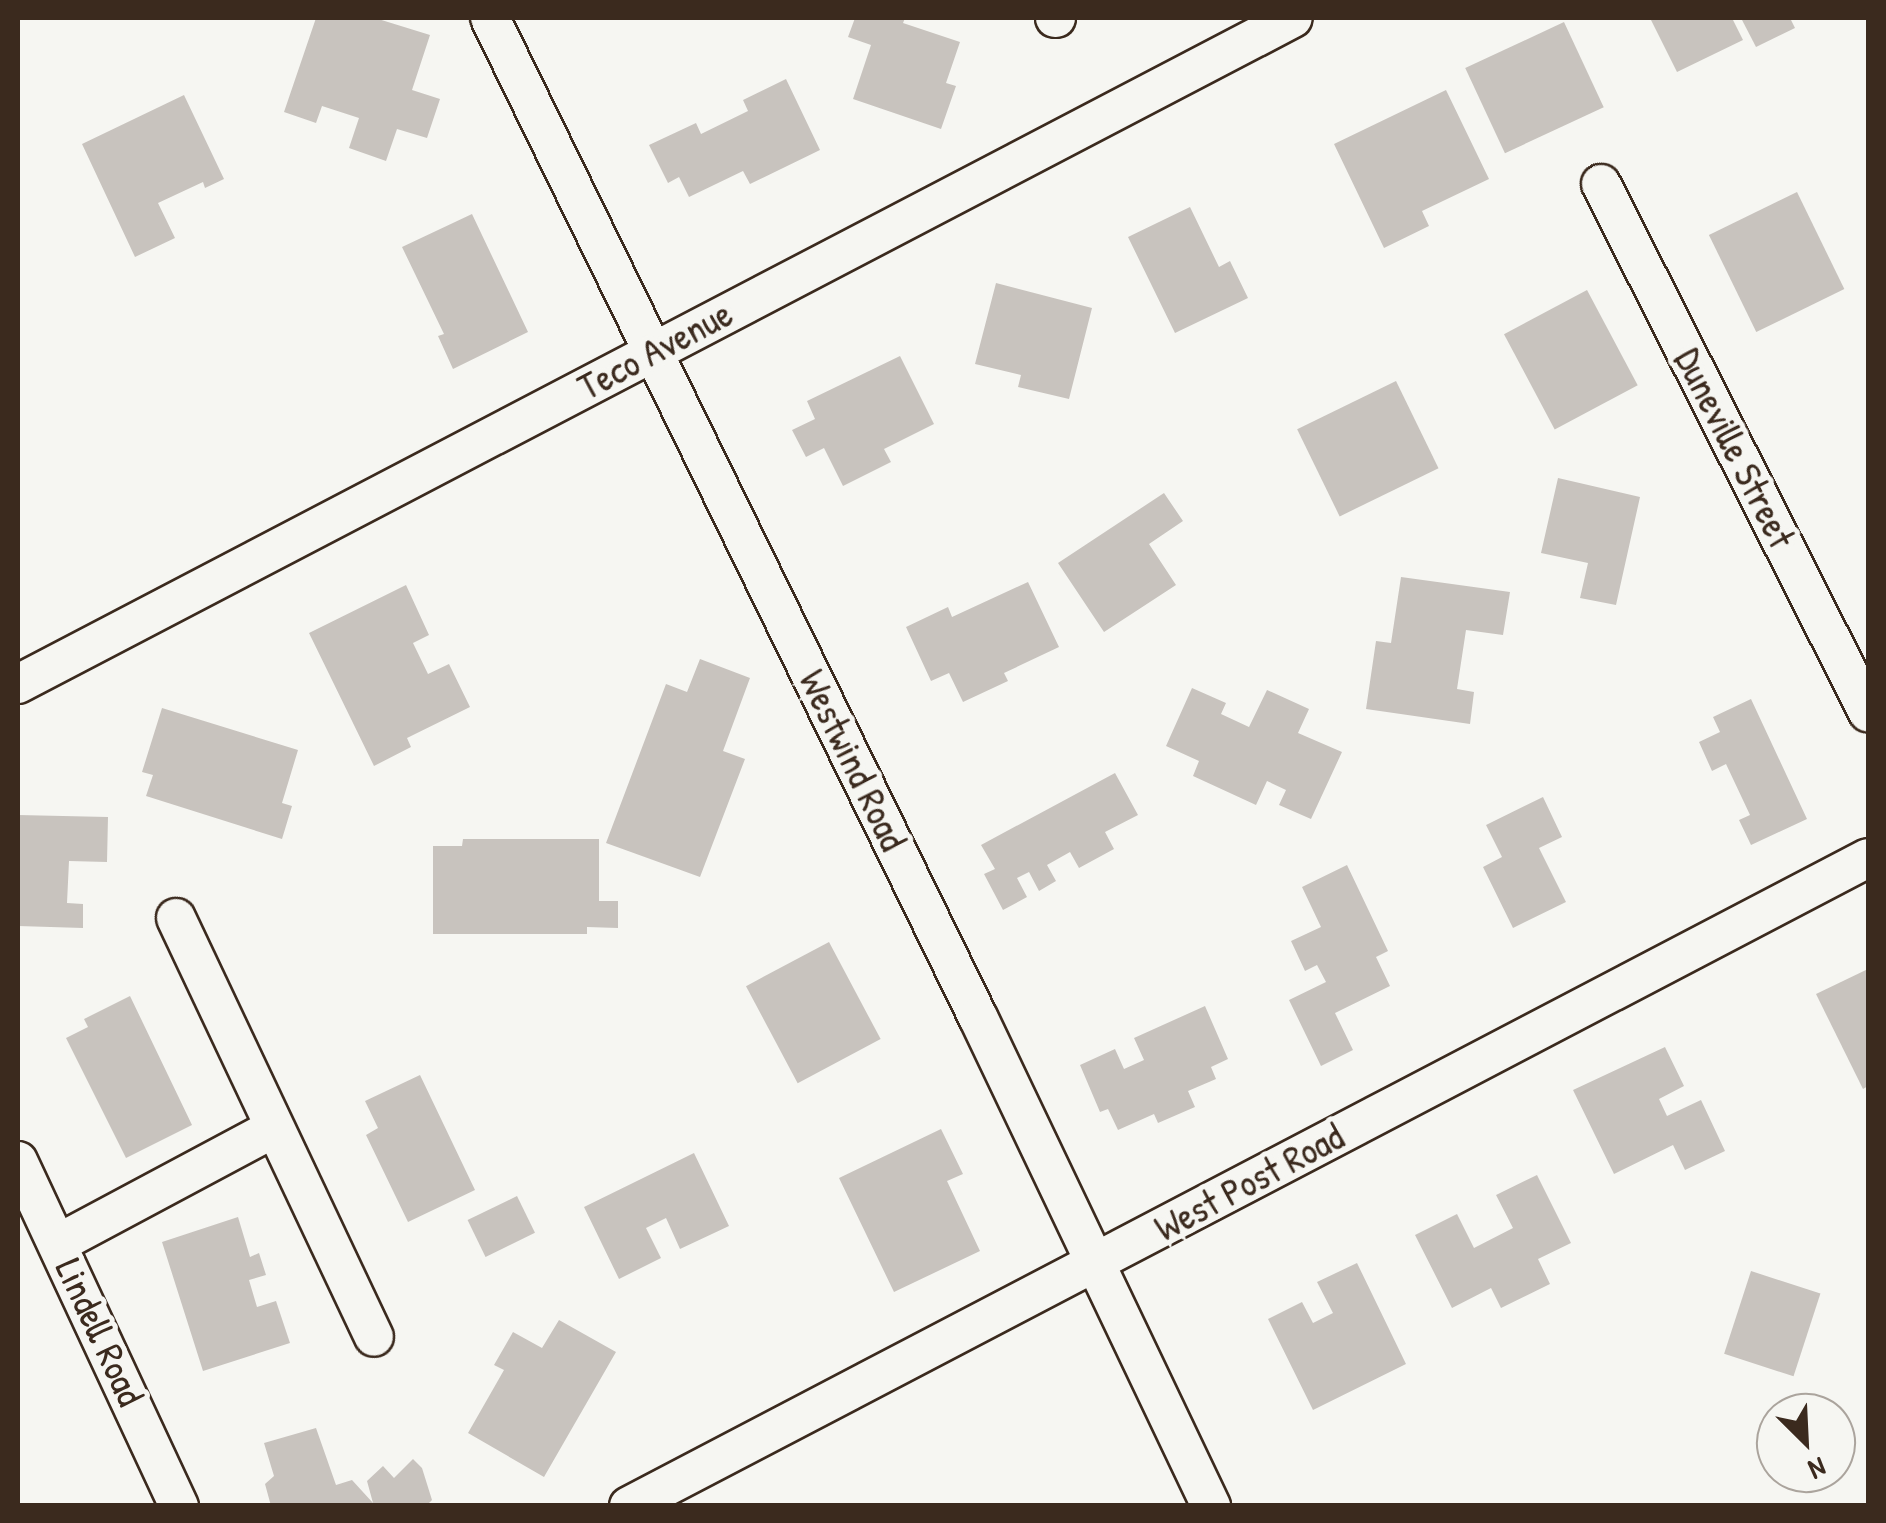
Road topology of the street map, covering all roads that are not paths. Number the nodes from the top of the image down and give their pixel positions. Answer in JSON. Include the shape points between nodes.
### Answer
{"nodes":[{"id":1,"x":490,"y":18,"type":"edge"},
{"id":2,"x":1293,"y":18,"type":"edge"},
{"id":3,"x":1601,"y":184,"type":"dead end"},
{"id":4,"x":653,"y":351,"type":"junction"},
{"id":5,"x":18,"y":684,"type":"edge"},
{"id":6,"x":1868,"y":712,"type":"edge"},
{"id":7,"x":1868,"y":858,"type":"edge"},
{"id":8,"x":176,"y":918,"type":"dead end"},
{"id":9,"x":274,"y":1128,"type":"junction"},
{"id":10,"x":18,"y":1161,"type":"edge"},
{"id":11,"x":59,"y":1243,"type":"junction"},
{"id":12,"x":1093,"y":1264,"type":"junction"},
{"id":13,"x":374,"y":1336,"type":"dead end"},
{"id":14,"x":179,"y":1506,"type":"edge"},
{"id":15,"x":629,"y":1506,"type":"edge"},
{"id":16,"x":1211,"y":1506,"type":"edge"}],
"edges":[{"from":1,"to":4,"type":"street","name":"Westwind Road"},
{"from":2,"to":4,"type":"street","name":"Teco Avenue"},
{"from":3,"to":6,"type":"street","name":"Duneville Street"},
{"from":4,"to":5,"type":"street","name":"Teco Avenue"},
{"from":4,"to":12,"type":"street","name":"Westwind Road"},
{"from":7,"to":12,"type":"street","name":"West Post Road"},
{"from":8,"to":9,"type":"street"},
{"from":9,"to":11,"type":"street"},
{"from":9,"to":13,"type":"street"},
{"from":10,"to":11,"type":"street","name":"Lindell Road"},
{"from":11,"to":14,"type":"street","name":"Lindell Road"},
{"from":12,"to":15,"type":"street","name":"West Post Road"},
{"from":12,"to":16,"type":"street","name":"Westwind Road"}]}
